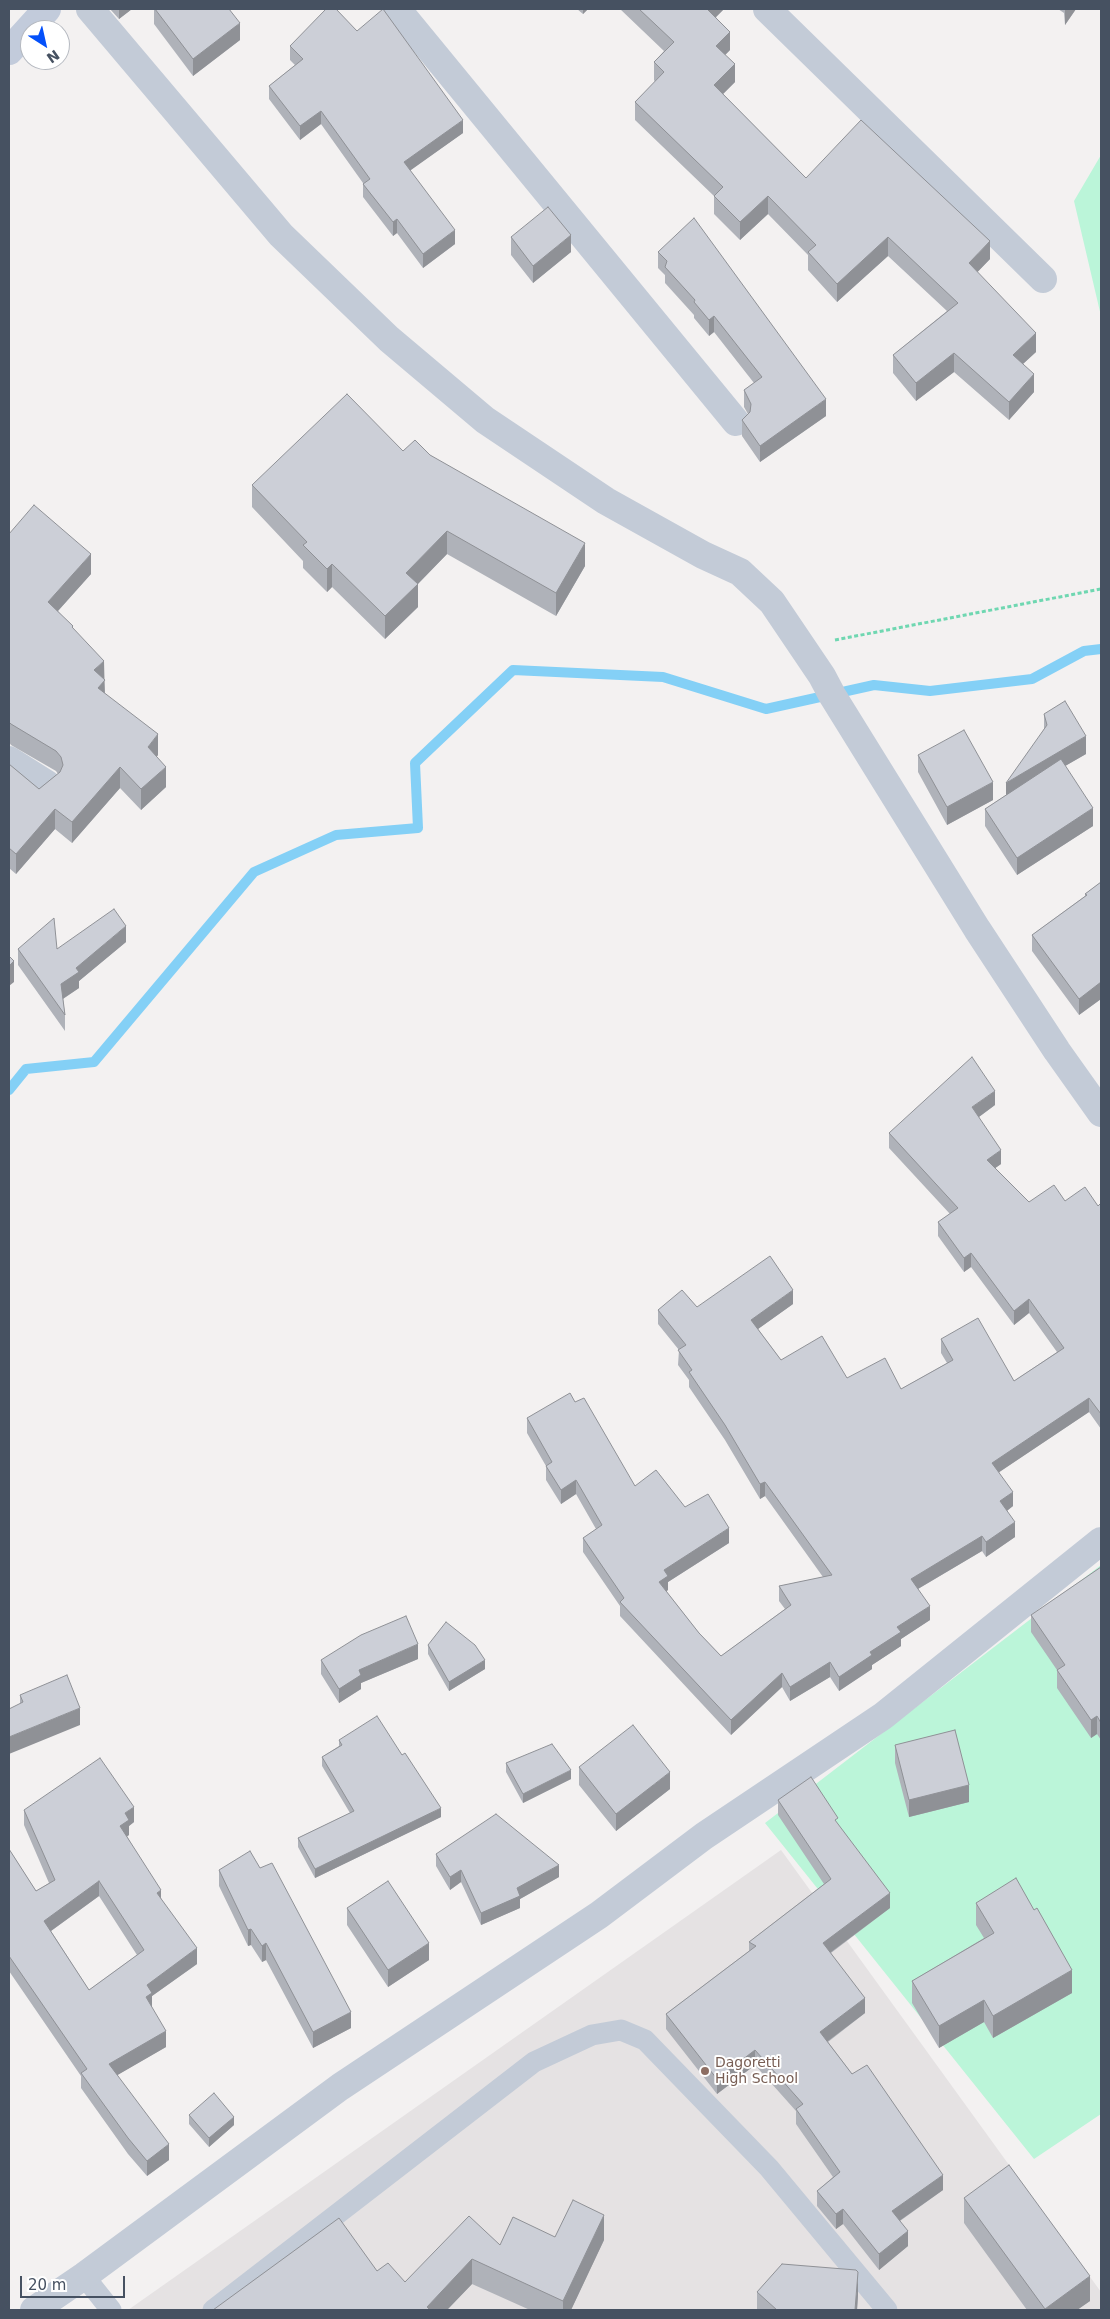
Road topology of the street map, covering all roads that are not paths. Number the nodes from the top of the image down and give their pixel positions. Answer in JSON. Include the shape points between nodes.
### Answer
{"nodes":[{"id":1,"x":47,"y":9,"type":"edge"},
{"id":2,"x":90,"y":9,"type":"edge"},
{"id":3,"x":398,"y":9,"type":"edge"},
{"id":4,"x":768,"y":9,"type":"edge"},
{"id":5,"x":9,"y":51,"type":"edge"},
{"id":6,"x":1043,"y":279,"type":"dead end"},
{"id":7,"x":736,"y":422,"type":"dead end"},
{"id":8,"x":9,"y":760,"type":"edge"},
{"id":9,"x":46,"y":784,"type":"edge"},
{"id":10,"x":1101,"y":1113,"type":"edge"},
{"id":11,"x":1101,"y":1541,"type":"edge"},
{"id":12,"x":84,"y":2276,"type":"junction"},
{"id":13,"x":34,"y":2310,"type":"edge"},
{"id":14,"x":111,"y":2310,"type":"edge"},
{"id":15,"x":213,"y":2310,"type":"edge"},
{"id":16,"x":887,"y":2310,"type":"edge"}],
"edges":[{"from":1,"to":5,"type":"main road"},
{"from":2,"to":10,"type":"street","via":[[281,235],[389,339],[485,420],[606,502],[740,572],[772,602],[803,646],[977,929]]},
{"from":3,"to":7,"type":"street"},
{"from":4,"to":6,"type":"street"},
{"from":8,"to":9,"type":"street"},
{"from":11,"to":12,"type":"street","via":[[883,1716],[704,1836],[599,1915],[340,2086]]},
{"from":12,"to":13,"type":"street"},
{"from":12,"to":14,"type":"lane"},
{"from":15,"to":16,"type":"lane","via":[[534,2062],[592,2035],[621,2030],[645,2040],[768,2168]]}]}
